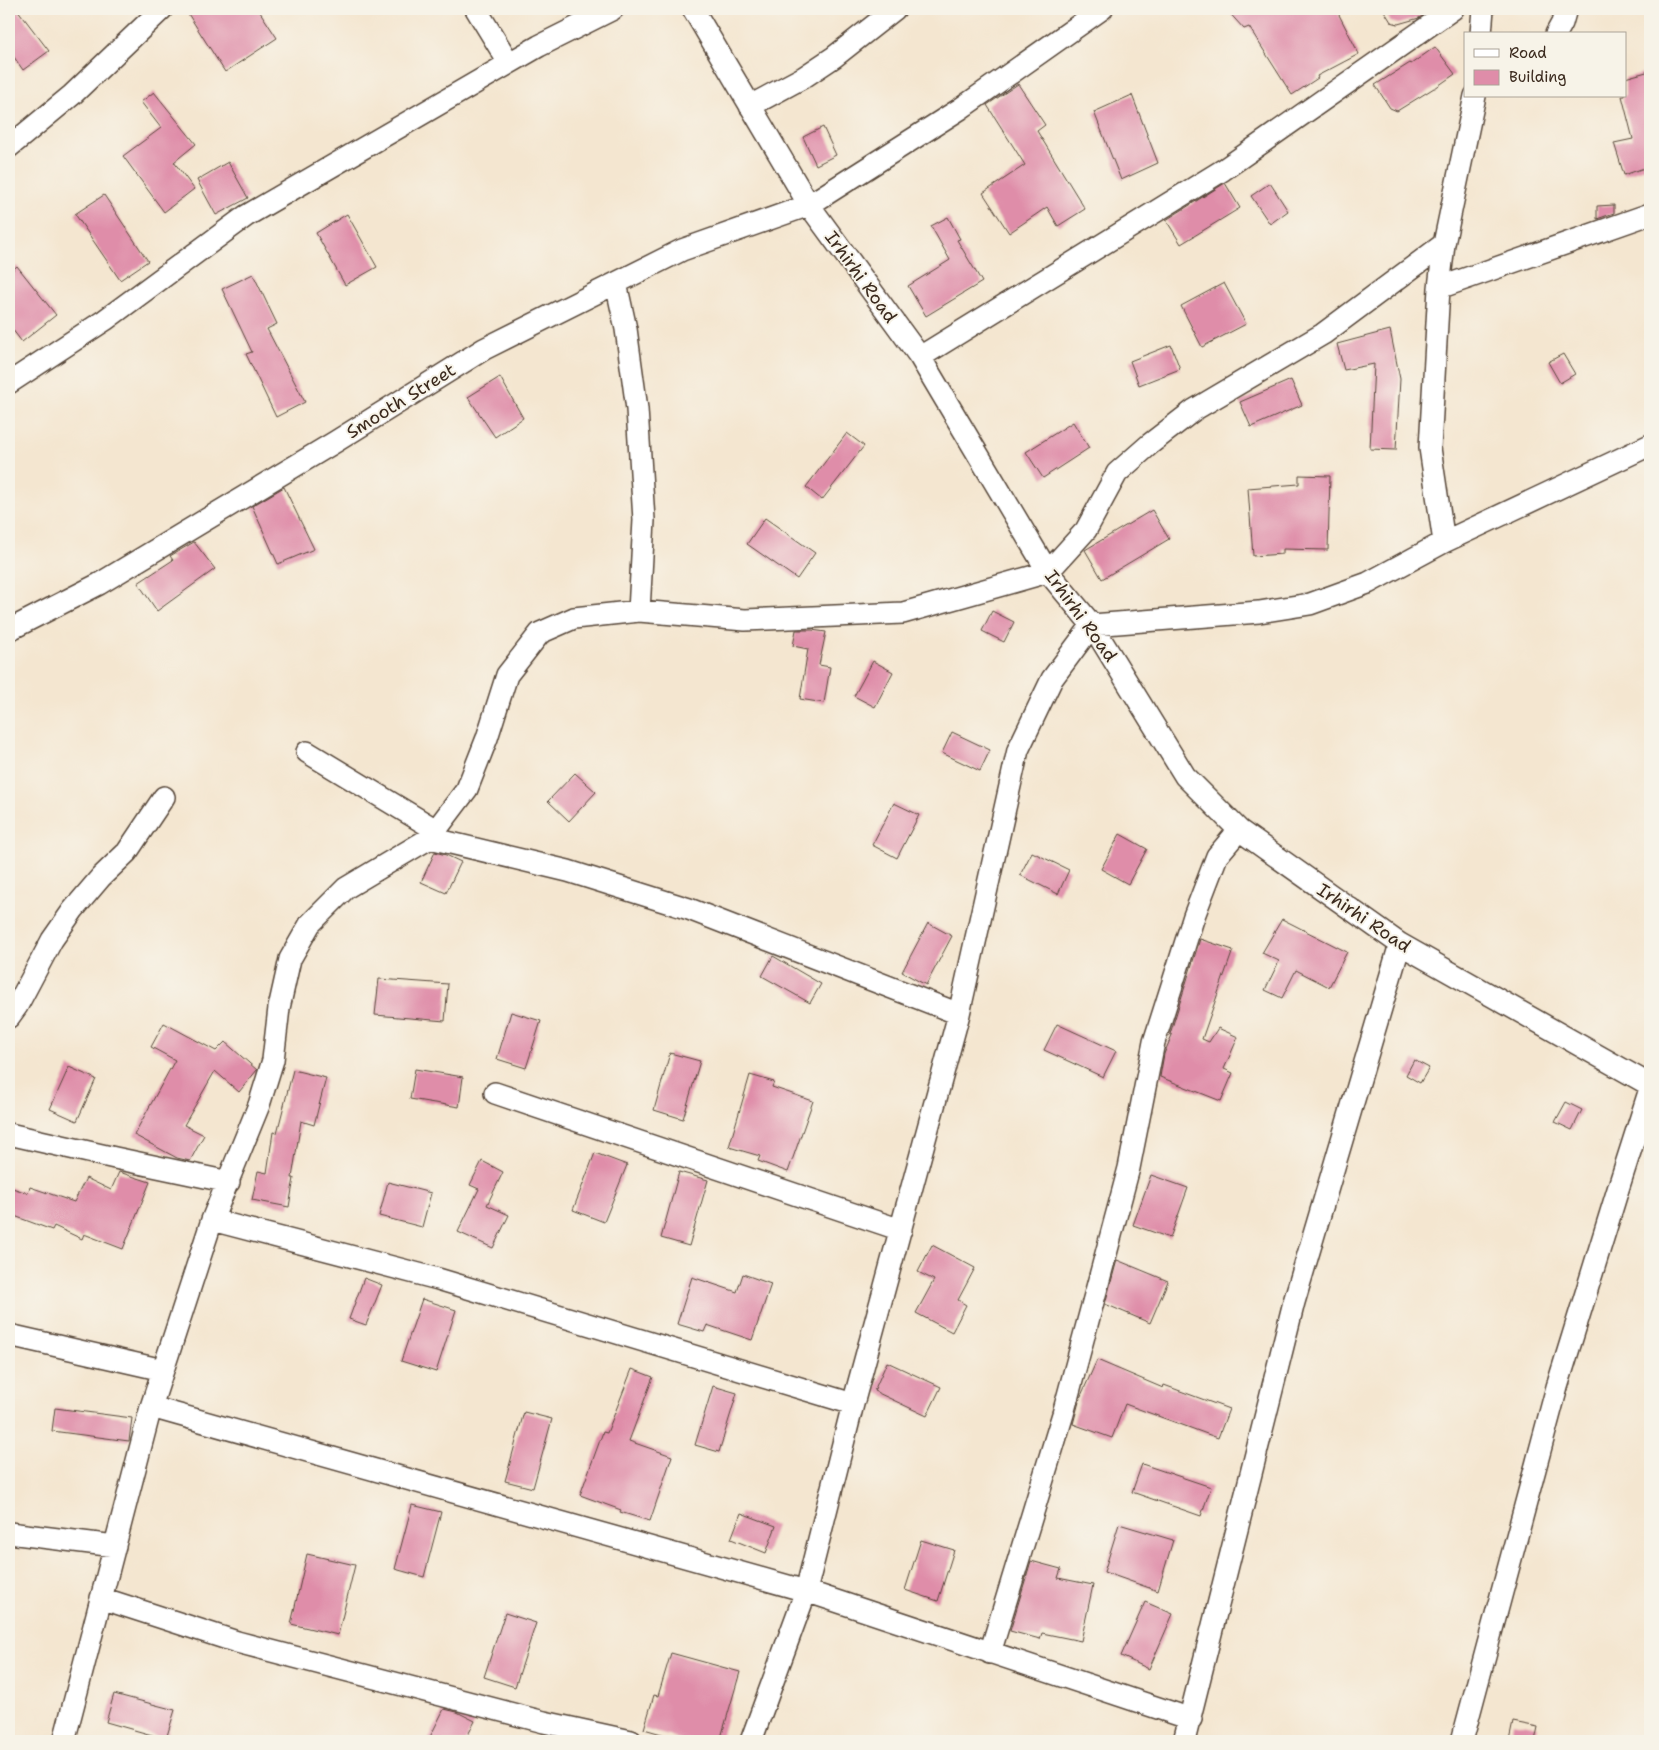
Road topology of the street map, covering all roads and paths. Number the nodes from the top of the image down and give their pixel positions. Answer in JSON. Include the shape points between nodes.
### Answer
{"nodes":[{"id":1,"x":162,"y":9,"type":"edge"},
{"id":2,"x":476,"y":9,"type":"edge"},
{"id":3,"x":613,"y":9,"type":"edge"},
{"id":4,"x":693,"y":9,"type":"edge"},
{"id":5,"x":895,"y":9,"type":"edge"},
{"id":6,"x":1102,"y":9,"type":"edge"},
{"id":7,"x":1453,"y":9,"type":"edge"},
{"id":8,"x":1484,"y":9,"type":"edge"},
{"id":9,"x":1566,"y":9,"type":"edge"},
{"id":10,"x":1482,"y":32,"type":"edge"},
{"id":11,"x":1557,"y":32,"type":"edge"},
{"id":12,"x":509,"y":64,"type":"junction"},
{"id":13,"x":1474,"y":98,"type":"edge"},
{"id":14,"x":750,"y":106,"type":"junction"},
{"id":15,"x":9,"y":147,"type":"edge"},
{"id":16,"x":809,"y":204,"type":"junction"},
{"id":17,"x":1650,"y":214,"type":"edge"},
{"id":18,"x":1444,"y":244,"type":"junction"},
{"id":19,"x":616,"y":283,"type":"junction"},
{"id":20,"x":1439,"y":288,"type":"junction"},
{"id":21,"x":920,"y":357,"type":"junction"},
{"id":22,"x":9,"y":382,"type":"edge"},
{"id":23,"x":1650,"y":445,"type":"edge"},
{"id":24,"x":1444,"y":542,"type":"junction"},
{"id":25,"x":1048,"y":572,"type":"junction"},
{"id":26,"x":639,"y":610,"type":"junction"},
{"id":27,"x":1092,"y":625,"type":"junction"},
{"id":28,"x":9,"y":630,"type":"edge"},
{"id":29,"x":307,"y":752,"type":"dead end"},
{"id":30,"x":164,"y":797,"type":"dead end"},
{"id":31,"x":1238,"y":830,"type":"junction"},
{"id":32,"x":433,"y":834,"type":"junction"},
{"id":33,"x":1400,"y":944,"type":"junction"},
{"id":34,"x":959,"y":1014,"type":"junction"},
{"id":35,"x":9,"y":1017,"type":"edge"},
{"id":36,"x":1650,"y":1085,"type":"edge"},
{"id":37,"x":1650,"y":1089,"type":"edge"},
{"id":38,"x":495,"y":1093,"type":"dead end"},
{"id":39,"x":9,"y":1134,"type":"edge"},
{"id":40,"x":229,"y":1182,"type":"junction"},
{"id":41,"x":212,"y":1220,"type":"junction"},
{"id":42,"x":901,"y":1230,"type":"junction"},
{"id":43,"x":9,"y":1335,"type":"edge"},
{"id":44,"x":163,"y":1370,"type":"junction"},
{"id":45,"x":853,"y":1404,"type":"junction"},
{"id":46,"x":151,"y":1408,"type":"junction"},
{"id":47,"x":9,"y":1533,"type":"edge"},
{"id":48,"x":115,"y":1546,"type":"junction"},
{"id":49,"x":806,"y":1591,"type":"junction"},
{"id":50,"x":101,"y":1598,"type":"junction"},
{"id":51,"x":990,"y":1653,"type":"junction"},
{"id":52,"x":1191,"y":1719,"type":"junction"},
{"id":53,"x":64,"y":1741,"type":"edge"},
{"id":54,"x":631,"y":1741,"type":"edge"},
{"id":55,"x":751,"y":1741,"type":"edge"},
{"id":56,"x":1185,"y":1741,"type":"edge"},
{"id":57,"x":1462,"y":1741,"type":"edge"}],
"edges":[{"from":1,"to":15,"type":"street","via":[[72,95]]},
{"from":2,"to":12,"type":"street"},
{"from":3,"to":12,"type":"street"},
{"from":4,"to":14,"type":"street","name":"Irhirhi Road"},
{"from":5,"to":14,"type":"street","via":[[812,72]]},
{"from":6,"to":16,"type":"street","name":"Smooth Street","via":[[960,108]]},
{"from":7,"to":21,"type":"street","via":[[1223,170]]},
{"from":8,"to":10,"type":"street"},
{"from":9,"to":11,"type":"street"},
{"from":12,"to":22,"type":"street","via":[[246,216],[105,320]]},
{"from":13,"to":18,"type":"street"},
{"from":14,"to":16,"type":"street","name":"Irhirhi Road"},
{"from":16,"to":19,"type":"street","name":"Smooth Street","via":[[682,250]]},
{"from":16,"to":21,"type":"street","name":"Irhirhi Road"},
{"from":17,"to":20,"type":"street"},
{"from":18,"to":20,"type":"street"},
{"from":18,"to":25,"type":"street","via":[[1323,334],[1194,410],[1150,444],[1116,473],[1086,530]]},
{"from":19,"to":26,"type":"street","via":[[637,409],[644,520]]},
{"from":19,"to":28,"type":"street","name":"Smooth Street","via":[[484,349],[99,584]]},
{"from":20,"to":24,"type":"street","via":[[1430,448]]},
{"from":21,"to":25,"type":"street","name":"Irhirhi Road"},
{"from":23,"to":24,"type":"street"},
{"from":24,"to":27,"type":"street","via":[[1368,583],[1310,604],[1259,612]]},
{"from":25,"to":26,"type":"street","via":[[903,613],[745,620]]},
{"from":25,"to":27,"type":"street","name":"Irhirhi Road"},
{"from":26,"to":32,"type":"street","via":[[574,618],[540,633],[507,675],[467,789]]},
{"from":27,"to":31,"type":"street","name":"Irhirhi Road","via":[[1185,776]]},
{"from":27,"to":34,"type":"street","via":[[1052,679],[1018,750]]},
{"from":29,"to":32,"type":"street"},
{"from":30,"to":35,"type":"street","via":[[126,852],[73,910],[52,940]]},
{"from":31,"to":33,"type":"street","name":"Irhirhi Road"},
{"from":31,"to":51,"type":"street","via":[[1217,856],[1210,873],[1154,1042],[1129,1168],[1063,1414]]},
{"from":32,"to":34,"type":"street","via":[[689,909]]},
{"from":32,"to":40,"type":"street","via":[[346,888],[310,924],[290,959],[279,1008],[273,1060]]},
{"from":33,"to":36,"type":"street","name":"Irhirhi Road"},
{"from":33,"to":52,"type":"street","via":[[1294,1302]]},
{"from":34,"to":42,"type":"street"},
{"from":37,"to":57,"type":"street","via":[[1557,1387]]},
{"from":38,"to":42,"type":"street"},
{"from":39,"to":40,"type":"street"},
{"from":40,"to":41,"type":"street"},
{"from":41,"to":44,"type":"street"},
{"from":41,"to":45,"type":"street","via":[[438,1279]]},
{"from":42,"to":45,"type":"street"},
{"from":43,"to":44,"type":"street"},
{"from":44,"to":46,"type":"street"},
{"from":45,"to":49,"type":"street"},
{"from":46,"to":48,"type":"street"},
{"from":46,"to":49,"type":"street"},
{"from":47,"to":48,"type":"street"},
{"from":48,"to":50,"type":"street"},
{"from":49,"to":51,"type":"street"},
{"from":49,"to":55,"type":"street"},
{"from":50,"to":53,"type":"street"},
{"from":50,"to":54,"type":"street","via":[[237,1642],[544,1722]]},
{"from":51,"to":52,"type":"street"},
{"from":52,"to":56,"type":"street"}]}
